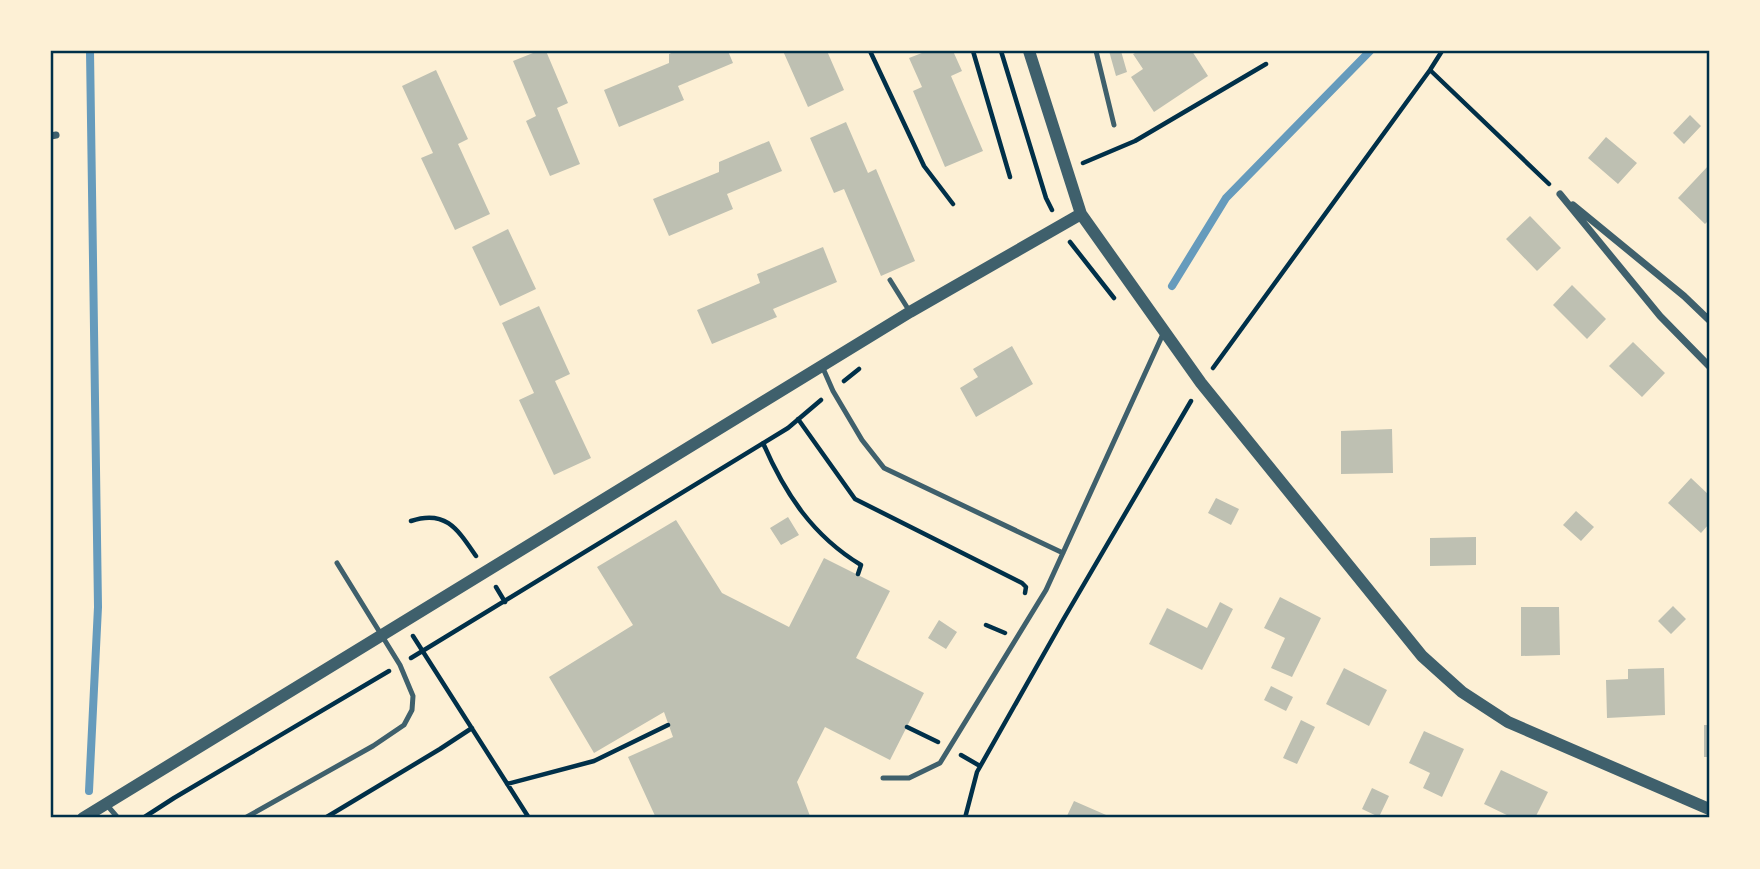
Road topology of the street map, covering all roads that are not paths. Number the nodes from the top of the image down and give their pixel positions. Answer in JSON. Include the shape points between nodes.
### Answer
{"nodes":[{"id":1,"x":1029,"y":51,"type":"edge"},
{"id":2,"x":1096,"y":51,"type":"edge"},
{"id":3,"x":1114,"y":125,"type":"dead end"},
{"id":4,"x":1081,"y":214,"type":"junction"},
{"id":5,"x":890,"y":280,"type":"dead end"},
{"id":6,"x":910,"y":312,"type":"junction"},
{"id":7,"x":1709,"y":320,"type":"edge"},
{"id":8,"x":1164,"y":331,"type":"junction"},
{"id":9,"x":822,"y":366,"type":"junction"},
{"id":10,"x":1709,"y":366,"type":"edge"},
{"id":11,"x":1063,"y":553,"type":"junction"},
{"id":12,"x":337,"y":563,"type":"dead end"},
{"id":13,"x":382,"y":635,"type":"junction"},
{"id":14,"x":883,"y":778,"type":"dead end"},
{"id":15,"x":106,"y":804,"type":"junction"},
{"id":16,"x":1709,"y":808,"type":"edge"},
{"id":17,"x":83,"y":818,"type":"edge"},
{"id":18,"x":118,"y":818,"type":"edge"},
{"id":19,"x":245,"y":818,"type":"edge"}],
"edges":[{"from":1,"to":4,"type":"street"},
{"from":2,"to":3,"type":"lane"},
{"from":4,"to":6,"type":"street"},
{"from":4,"to":8,"type":"street"},
{"from":5,"to":6,"type":"lane"},
{"from":6,"to":9,"type":"street"},
{"from":7,"to":10,"type":"street","via":[[1560,194],[1660,316]]},
{"from":8,"to":11,"type":"lane"},
{"from":8,"to":16,"type":"street","via":[[1422,656],[1462,692],[1508,722]]},
{"from":9,"to":11,"type":"lane","via":[[862,440],[884,468]]},
{"from":9,"to":13,"type":"street"},
{"from":11,"to":14,"type":"lane","via":[[1046,590],[940,763],[909,778]]},
{"from":12,"to":13,"type":"lane"},
{"from":13,"to":15,"type":"street"},
{"from":13,"to":19,"type":"lane","via":[[413,696],[404,725]]},
{"from":15,"to":17,"type":"street"},
{"from":15,"to":18,"type":"lane"}]}
